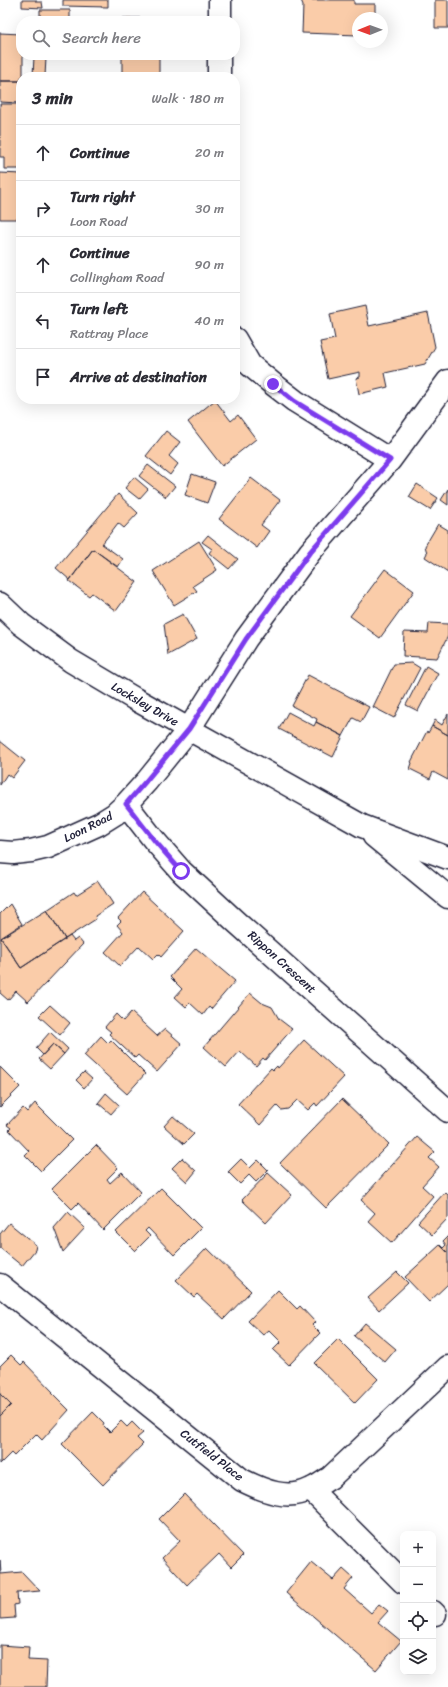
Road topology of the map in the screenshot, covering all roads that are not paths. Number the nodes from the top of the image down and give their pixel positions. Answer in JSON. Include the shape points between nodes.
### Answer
{"nodes":[{"id":1,"x":220,"y":0,"type":"edge"},
{"id":2,"x":220,"y":16,"type":"edge"},
{"id":3,"x":220,"y":60,"type":"edge"},
{"id":4,"x":219,"y":72,"type":"edge"},
{"id":5,"x":240,"y":348,"type":"edge"},
{"id":6,"x":448,"y":381,"type":"edge"},
{"id":7,"x":390,"y":460,"type":"junction"},
{"id":8,"x":0,"y":604,"type":"edge"},
{"id":9,"x":189,"y":729,"type":"junction"},
{"id":10,"x":126,"y":804,"type":"junction"},
{"id":11,"x":362,"y":826,"type":"junction"},
{"id":12,"x":0,"y":852,"type":"edge"},
{"id":13,"x":448,"y":858,"type":"edge"},
{"id":14,"x":448,"y":897,"type":"edge"},
{"id":15,"x":448,"y":1111,"type":"edge"},
{"id":16,"x":0,"y":1285,"type":"edge"},
{"id":17,"x":448,"y":1367,"type":"edge"},
{"id":18,"x":310,"y":1490,"type":"junction"},
{"id":19,"x":400,"y":1579,"type":"edge"}],
"edges":[{"from":1,"to":2,"type":"street"},
{"from":3,"to":4,"type":"street"},
{"from":5,"to":7,"type":"street","via":[[250,365],[294,401]]},
{"from":6,"to":7,"type":"street","name":"Loon Road"},
{"from":7,"to":9,"type":"street","name":"Loon Road","via":[[310,552],[246,639]]},
{"from":8,"to":9,"type":"street","name":"Locksley Drive","via":[[21,624],[71,661]]},
{"from":9,"to":10,"type":"street","name":"Loon Road"},
{"from":9,"to":11,"type":"street","name":"Locksley Drive"},
{"from":10,"to":12,"type":"street","name":"Loon Road","via":[[100,824],[48,847],[12,853]]},
{"from":10,"to":15,"type":"street","name":"Rippon Crescent","via":[[181,871]]},
{"from":11,"to":13,"type":"street","name":"Locksley Drive"},
{"from":11,"to":14,"type":"street","name":"Locksley Drive"},
{"from":16,"to":18,"type":"street","name":"Cutfield Place","via":[[242,1480],[262,1490],[288,1495]]},
{"from":17,"to":18,"type":"street","name":"Cutfield Place","via":[[330,1478]]},
{"from":18,"to":19,"type":"street"}]}
